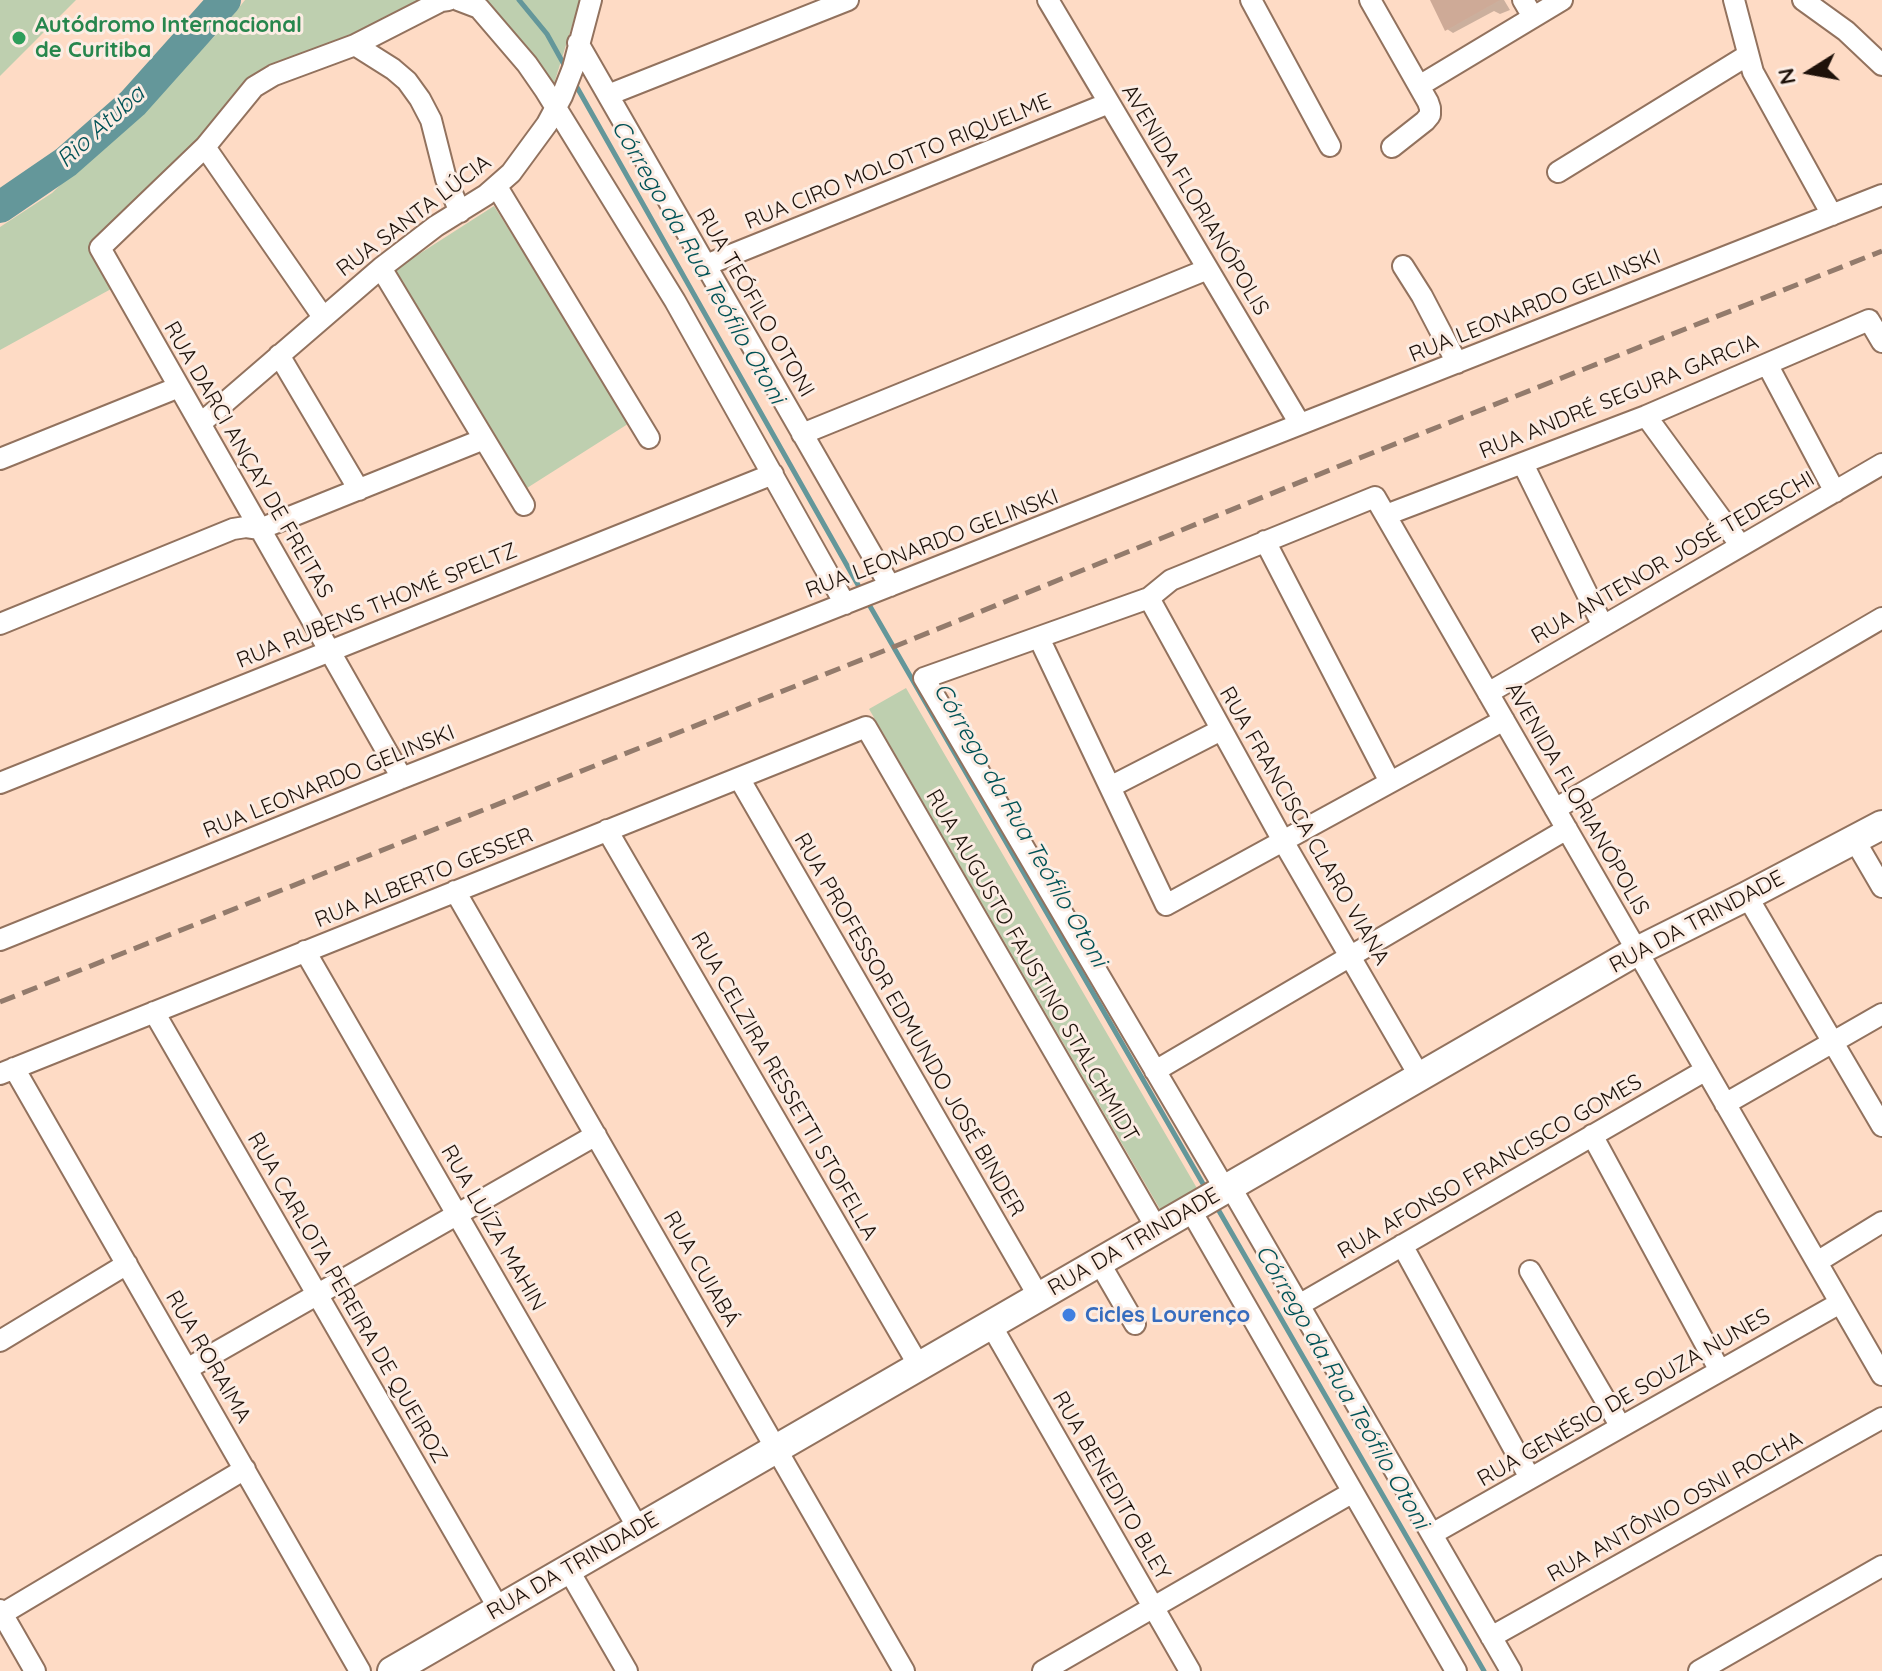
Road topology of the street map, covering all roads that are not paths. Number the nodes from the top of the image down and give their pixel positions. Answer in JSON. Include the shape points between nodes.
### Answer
{"nodes":[{"id":1,"x":448,"y":0,"type":"edge"},
{"id":2,"x":458,"y":0,"type":"edge"},
{"id":3,"x":591,"y":0,"type":"edge"},
{"id":4,"x":848,"y":0,"type":"edge"},
{"id":5,"x":1048,"y":0,"type":"edge"},
{"id":6,"x":1251,"y":0,"type":"edge"},
{"id":7,"x":1370,"y":0,"type":"edge"},
{"id":8,"x":1562,"y":0,"type":"edge"},
{"id":9,"x":1734,"y":0,"type":"edge"},
{"id":10,"x":1803,"y":0,"type":"edge"},
{"id":11,"x":1528,"y":9,"type":"edge"},
{"id":12,"x":578,"y":43,"type":"junction"},
{"id":13,"x":355,"y":45,"type":"junction"},
{"id":14,"x":1748,"y":55,"type":"junction"},
{"id":15,"x":1882,"y":65,"type":"edge"},
{"id":16,"x":1419,"y":86,"type":"junction"},
{"id":17,"x":608,"y":95,"type":"junction"},
{"id":18,"x":1109,"y":103,"type":"junction"},
{"id":19,"x":556,"y":108,"type":"junction"},
{"id":20,"x":1330,"y":146,"type":"dead end"},
{"id":21,"x":205,"y":147,"type":"junction"},
{"id":22,"x":1392,"y":147,"type":"dead end"},
{"id":23,"x":1558,"y":172,"type":"dead end"},
{"id":24,"x":497,"y":187,"type":"junction"},
{"id":25,"x":1882,"y":195,"type":"edge"},
{"id":26,"x":460,"y":212,"type":"junction"},
{"id":27,"x":1832,"y":215,"type":"junction"},
{"id":28,"x":706,"y":265,"type":"junction"},
{"id":29,"x":1403,"y":266,"type":"dead end"},
{"id":30,"x":381,"y":268,"type":"junction"},
{"id":31,"x":1208,"y":269,"type":"junction"},
{"id":32,"x":323,"y":317,"type":"junction"},
{"id":33,"x":1882,"y":342,"type":"edge"},
{"id":34,"x":279,"y":355,"type":"junction"},
{"id":35,"x":1457,"y":363,"type":"junction"},
{"id":36,"x":1767,"y":364,"type":"junction"},
{"id":37,"x":179,"y":387,"type":"junction"},
{"id":38,"x":1646,"y":416,"type":"junction"},
{"id":39,"x":200,"y":424,"type":"junction"},
{"id":40,"x":1300,"y":424,"type":"junction"},
{"id":41,"x":802,"y":434,"type":"junction"},
{"id":42,"x":649,"y":438,"type":"dead end"},
{"id":43,"x":484,"y":439,"type":"junction"},
{"id":44,"x":0,"y":459,"type":"edge"},
{"id":45,"x":1523,"y":464,"type":"junction"},
{"id":46,"x":1882,"y":464,"type":"edge"},
{"id":47,"x":773,"y":474,"type":"junction"},
{"id":48,"x":359,"y":490,"type":"junction"},
{"id":49,"x":1835,"y":492,"type":"junction"},
{"id":50,"x":242,"y":497,"type":"junction"},
{"id":51,"x":524,"y":505,"type":"dead end"},
{"id":52,"x":1386,"y":515,"type":"junction"},
{"id":53,"x":233,"y":529,"type":"junction"},
{"id":54,"x":260,"y":529,"type":"junction"},
{"id":55,"x":1265,"y":541,"type":"junction"},
{"id":56,"x":1741,"y":546,"type":"junction"},
{"id":57,"x":886,"y":588,"type":"junction"},
{"id":58,"x":1149,"y":598,"type":"junction"},
{"id":59,"x":851,"y":602,"type":"junction"},
{"id":60,"x":1882,"y":618,"type":"edge"},
{"id":61,"x":0,"y":624,"type":"edge"},
{"id":62,"x":1603,"y":626,"type":"junction"},
{"id":63,"x":1039,"y":638,"type":"junction"},
{"id":64,"x":330,"y":651,"type":"junction"},
{"id":65,"x":1488,"y":693,"type":"junction"},
{"id":66,"x":1504,"y":720,"type":"junction"},
{"id":67,"x":866,"y":727,"type":"joint"},
{"id":68,"x":1221,"y":730,"type":"junction"},
{"id":69,"x":402,"y":778,"type":"junction"},
{"id":70,"x":739,"y":778,"type":"junction"},
{"id":71,"x":1390,"y":782,"type":"junction"},
{"id":72,"x":0,"y":783,"type":"edge"},
{"id":73,"x":1110,"y":787,"type":"junction"},
{"id":74,"x":1555,"y":809,"type":"junction"},
{"id":75,"x":1882,"y":825,"type":"edge"},
{"id":76,"x":1567,"y":829,"type":"junction"},
{"id":77,"x":607,"y":830,"type":"junction"},
{"id":78,"x":1854,"y":839,"type":"junction"},
{"id":79,"x":1283,"y":841,"type":"junction"},
{"id":80,"x":1882,"y":887,"type":"edge"},
{"id":81,"x":455,"y":891,"type":"junction"},
{"id":82,"x":1747,"y":896,"type":"junction"},
{"id":83,"x":0,"y":940,"type":"edge"},
{"id":84,"x":305,"y":951,"type":"junction"},
{"id":85,"x":1637,"y":951,"type":"junction"},
{"id":86,"x":1350,"y":956,"type":"junction"},
{"id":87,"x":154,"y":1012,"type":"junction"},
{"id":88,"x":1882,"y":1014,"type":"edge"},
{"id":89,"x":1833,"y":1042,"type":"junction"},
{"id":90,"x":1706,"y":1070,"type":"junction"},
{"id":91,"x":7,"y":1071,"type":"edge"},
{"id":92,"x":1155,"y":1071,"type":"junction"},
{"id":93,"x":1420,"y":1077,"type":"junction"},
{"id":94,"x":1725,"y":1104,"type":"junction"},
{"id":95,"x":1882,"y":1126,"type":"edge"},
{"id":96,"x":596,"y":1135,"type":"junction"},
{"id":97,"x":1592,"y":1135,"type":"junction"},
{"id":98,"x":1228,"y":1188,"type":"junction"},
{"id":99,"x":1190,"y":1209,"type":"junction"},
{"id":100,"x":457,"y":1214,"type":"junction"},
{"id":101,"x":1882,"y":1222,"type":"edge"},
{"id":102,"x":1157,"y":1229,"type":"junction"},
{"id":103,"x":1402,"y":1245,"type":"junction"},
{"id":104,"x":1099,"y":1262,"type":"junction"},
{"id":105,"x":1817,"y":1262,"type":"junction"},
{"id":106,"x":127,"y":1264,"type":"junction"},
{"id":107,"x":1530,"y":1271,"type":"dead end"},
{"id":108,"x":318,"y":1295,"type":"junction"},
{"id":109,"x":1039,"y":1297,"type":"junction"},
{"id":110,"x":1840,"y":1303,"type":"junction"},
{"id":111,"x":1299,"y":1305,"type":"junction"},
{"id":112,"x":1135,"y":1324,"type":"dead end"},
{"id":113,"x":991,"y":1325,"type":"junction"},
{"id":114,"x":0,"y":1341,"type":"edge"},
{"id":115,"x":919,"y":1366,"type":"junction"},
{"id":116,"x":187,"y":1369,"type":"junction"},
{"id":117,"x":1720,"y":1371,"type":"junction"},
{"id":118,"x":1882,"y":1375,"type":"edge"},
{"id":119,"x":1882,"y":1418,"type":"edge"},
{"id":120,"x":1621,"y":1427,"type":"junction"},
{"id":121,"x":776,"y":1449,"type":"junction"},
{"id":122,"x":245,"y":1469,"type":"junction"},
{"id":123,"x":1530,"y":1478,"type":"junction"},
{"id":124,"x":1353,"y":1492,"type":"junction"},
{"id":125,"x":638,"y":1528,"type":"junction"},
{"id":126,"x":1432,"y":1534,"type":"junction"},
{"id":127,"x":1882,"y":1566,"type":"edge"},
{"id":128,"x":568,"y":1569,"type":"junction"},
{"id":129,"x":1153,"y":1607,"type":"junction"},
{"id":130,"x":499,"y":1609,"type":"junction"},
{"id":131,"x":1,"y":1612,"type":"edge"},
{"id":132,"x":1491,"y":1637,"type":"junction"},
{"id":133,"x":35,"y":1671,"type":"edge"},
{"id":134,"x":360,"y":1671,"type":"edge"},
{"id":135,"x":392,"y":1671,"type":"edge"},
{"id":136,"x":627,"y":1671,"type":"edge"},
{"id":137,"x":904,"y":1671,"type":"edge"},
{"id":138,"x":1043,"y":1671,"type":"edge"},
{"id":139,"x":1190,"y":1671,"type":"edge"},
{"id":140,"x":1456,"y":1671,"type":"edge"},
{"id":141,"x":1511,"y":1671,"type":"edge"},
{"id":142,"x":1699,"y":1671,"type":"edge"}],
"edges":[{"from":1,"to":13,"type":"street"},
{"from":2,"to":19,"type":"street","via":[[479,8],[489,19]]},
{"from":3,"to":12,"type":"street","name":"RUA SANTA LÚCIA"},
{"from":4,"to":17,"type":"street"},
{"from":5,"to":18,"type":"street","name":"AVENIDA FLORIANÓPOLIS"},
{"from":6,"to":20,"type":"street"},
{"from":7,"to":16,"type":"street"},
{"from":8,"to":11,"type":"street"},
{"from":9,"to":14,"type":"street"},
{"from":10,"to":15,"type":"street"},
{"from":11,"to":16,"type":"street"},
{"from":12,"to":17,"type":"street","name":"RUA TEÓFILO OTONI"},
{"from":12,"to":19,"type":"street","name":"RUA SANTA LÚCIA"},
{"from":13,"to":21,"type":"street","via":[[263,80]]},
{"from":13,"to":26,"type":"street","via":[[393,69],[420,99]]},
{"from":14,"to":23,"type":"street"},
{"from":14,"to":27,"type":"street"},
{"from":16,"to":22,"type":"street","via":[[1430,115]]},
{"from":17,"to":28,"type":"street","name":"RUA TEÓFILO OTONI"},
{"from":18,"to":28,"type":"street","name":"RUA CIRO MOLOTTO RIQUELME"},
{"from":18,"to":31,"type":"street","name":"AVENIDA FLORIANÓPOLIS"},
{"from":19,"to":24,"type":"street","name":"RUA SANTA LÚCIA"},
{"from":19,"to":47,"type":"street","via":[[649,256]]},
{"from":21,"to":32,"type":"street"},
{"from":21,"to":37,"type":"street","name":"RUA DARCI ANÇAY DE FREITAS","via":[[100,248]]},
{"from":24,"to":26,"type":"street","name":"RUA SANTA LÚCIA"},
{"from":24,"to":42,"type":"street"},
{"from":25,"to":27,"type":"street","name":"RUA LEONARDO GELINSKI"},
{"from":26,"to":30,"type":"street","name":"RUA SANTA LÚCIA"},
{"from":27,"to":35,"type":"street","name":"RUA LEONARDO GELINSKI"},
{"from":28,"to":41,"type":"street","name":"RUA TEÓFILO OTONI"},
{"from":29,"to":35,"type":"street"},
{"from":30,"to":32,"type":"street","name":"RUA SANTA LÚCIA"},
{"from":30,"to":43,"type":"street"},
{"from":31,"to":40,"type":"street","name":"AVENIDA FLORIANÓPOLIS"},
{"from":31,"to":41,"type":"street"},
{"from":32,"to":34,"type":"street","name":"RUA SANTA LÚCIA"},
{"from":33,"to":36,"type":"street","name":"RUA ANDRÉ SEGURA GARCIA","via":[[1869,320]]},
{"from":34,"to":39,"type":"street","name":"RUA SANTA LÚCIA"},
{"from":34,"to":48,"type":"street"},
{"from":35,"to":40,"type":"street","name":"RUA LEONARDO GELINSKI"},
{"from":36,"to":38,"type":"street","name":"RUA ANDRÉ SEGURA GARCIA"},
{"from":36,"to":49,"type":"street"},
{"from":37,"to":39,"type":"street","name":"RUA DARCI ANÇAY DE FREITAS"},
{"from":37,"to":44,"type":"street"},
{"from":38,"to":45,"type":"street","name":"RUA ANDRÉ SEGURA GARCIA"},
{"from":38,"to":56,"type":"street"},
{"from":39,"to":50,"type":"street","name":"RUA DARCI ANÇAY DE FREITAS"},
{"from":40,"to":57,"type":"street","name":"RUA LEONARDO GELINSKI"},
{"from":41,"to":57,"type":"street","name":"RUA TEÓFILO OTONI"},
{"from":43,"to":48,"type":"street"},
{"from":43,"to":51,"type":"street"},
{"from":45,"to":52,"type":"street","name":"RUA ANDRÉ SEGURA GARCIA"},
{"from":45,"to":62,"type":"street"},
{"from":46,"to":49,"type":"street","name":"RUA ANTENOR JOSÉ TEDESCHI"},
{"from":47,"to":59,"type":"street"},
{"from":47,"to":64,"type":"street","name":"RUA RUBENS THOMÉ SPELTZ"},
{"from":48,"to":54,"type":"street"},
{"from":49,"to":56,"type":"street","name":"RUA ANTENOR JOSÉ TEDESCHI"},
{"from":50,"to":53,"type":"street","via":[[240,521]]},
{"from":50,"to":54,"type":"street","name":"RUA DARCI ANÇAY DE FREITAS"},
{"from":52,"to":55,"type":"street","name":"AVENIDA FLORIANÓPOLIS","via":[[1375,497]]},
{"from":52,"to":65,"type":"street","name":"AVENIDA FLORIANÓPOLIS"},
{"from":53,"to":54,"type":"street"},
{"from":53,"to":61,"type":"street"},
{"from":54,"to":64,"type":"street","name":"RUA DARCI ANÇAY DE FREITAS"},
{"from":55,"to":58,"type":"street","via":[[1171,580]]},
{"from":55,"to":71,"type":"street"},
{"from":56,"to":62,"type":"street","name":"RUA ANTENOR JOSÉ TEDESCHI"},
{"from":57,"to":59,"type":"street","name":"RUA LEONARDO GELINSKI"},
{"from":58,"to":63,"type":"street"},
{"from":58,"to":68,"type":"street","name":"RUA FRANCISCA CLARO VIANA"},
{"from":59,"to":69,"type":"street","name":"RUA LEONARDO GELINSKI"},
{"from":60,"to":74,"type":"street"},
{"from":62,"to":65,"type":"street","name":"RUA ANTENOR JOSÉ TEDESCHI"},
{"from":63,"to":73,"type":"street"},
{"from":63,"to":92,"type":"street","via":[[924,678]]},
{"from":64,"to":69,"type":"street","name":"RUA DARCI ANÇAY DE FREITAS"},
{"from":64,"to":72,"type":"street","name":"RUA RUBENS THOMÉ SPELTZ"},
{"from":65,"to":66,"type":"street","name":"AVENIDA FLORIANÓPOLIS"},
{"from":66,"to":71,"type":"street"},
{"from":66,"to":74,"type":"street","name":"AVENIDA FLORIANÓPOLIS"},
{"from":67,"to":70,"type":"street","name":"RUA ALBERTO GESSER"},
{"from":67,"to":102,"type":"street","name":"RUA AUGUSTO FAUSTINO STALCHMIDT"},
{"from":68,"to":73,"type":"street"},
{"from":68,"to":79,"type":"street","name":"RUA FRANCISCA CLARO VIANA"},
{"from":69,"to":83,"type":"street","name":"RUA LEONARDO GELINSKI"},
{"from":70,"to":77,"type":"street","name":"RUA ALBERTO GESSER"},
{"from":70,"to":109,"type":"street","name":"RUA PROFESSOR EDMUNDO JOSÉ BINDER"},
{"from":71,"to":79,"type":"street"},
{"from":73,"to":79,"type":"street","via":[[1166,905]]},
{"from":74,"to":76,"type":"street","name":"AVENIDA FLORIANÓPOLIS"},
{"from":75,"to":78,"type":"main road","name":"RUA DA TRINDADE"},
{"from":76,"to":85,"type":"street","name":"AVENIDA FLORIANÓPOLIS"},
{"from":76,"to":86,"type":"street"},
{"from":77,"to":81,"type":"street","name":"RUA ALBERTO GESSER"},
{"from":77,"to":115,"type":"street","name":"RUA CELZIRA RESSETTI STOFELLA"},
{"from":78,"to":80,"type":"street"},
{"from":78,"to":82,"type":"main road","name":"RUA DA TRINDADE"},
{"from":79,"to":86,"type":"street","name":"RUA FRANCISCA CLARO VIANA"},
{"from":81,"to":84,"type":"street","name":"RUA ALBERTO GESSER"},
{"from":81,"to":96,"type":"street","name":"RUA CUIABÁ"},
{"from":82,"to":85,"type":"main road","name":"RUA DA TRINDADE"},
{"from":82,"to":89,"type":"street"},
{"from":84,"to":87,"type":"street","name":"RUA ALBERTO GESSER"},
{"from":84,"to":100,"type":"street","name":"RUA LUÍZA MAHIN"},
{"from":85,"to":90,"type":"street","name":"AVENIDA FLORIANÓPOLIS"},
{"from":85,"to":93,"type":"main road","name":"RUA DA TRINDADE"},
{"from":86,"to":92,"type":"street"},
{"from":86,"to":93,"type":"street","name":"RUA FRANCISCA CLARO VIANA"},
{"from":87,"to":91,"type":"street","name":"RUA ALBERTO GESSER"},
{"from":87,"to":108,"type":"street","name":"RUA CARLOTA PEREIRA DE QUEIROZ"},
{"from":88,"to":89,"type":"street"},
{"from":89,"to":94,"type":"street"},
{"from":89,"to":95,"type":"street"},
{"from":90,"to":94,"type":"street","name":"AVENIDA FLORIANÓPOLIS"},
{"from":90,"to":97,"type":"street","name":"RUA AFONSO FRANCISCO GOMES"},
{"from":91,"to":106,"type":"street","name":"RUA RORAIMA"},
{"from":92,"to":98,"type":"street"},
{"from":93,"to":98,"type":"main road","name":"RUA DA TRINDADE"},
{"from":94,"to":105,"type":"street","name":"AVENIDA FLORIANÓPOLIS"},
{"from":96,"to":100,"type":"street"},
{"from":96,"to":121,"type":"street","name":"RUA CUIABÁ"},
{"from":97,"to":103,"type":"street","name":"RUA AFONSO FRANCISCO GOMES"},
{"from":97,"to":117,"type":"street"},
{"from":98,"to":99,"type":"main road","name":"RUA DA TRINDADE"},
{"from":98,"to":111,"type":"street"},
{"from":99,"to":102,"type":"main road","name":"RUA DA TRINDADE"},
{"from":99,"to":124,"type":"street"},
{"from":100,"to":108,"type":"street"},
{"from":100,"to":125,"type":"street","name":"RUA LUÍZA MAHIN"},
{"from":101,"to":105,"type":"street"},
{"from":102,"to":104,"type":"main road","name":"RUA DA TRINDADE"},
{"from":103,"to":111,"type":"street","name":"RUA AFONSO FRANCISCO GOMES"},
{"from":103,"to":123,"type":"street"},
{"from":104,"to":109,"type":"main road","name":"RUA DA TRINDADE"},
{"from":104,"to":112,"type":"street"},
{"from":105,"to":110,"type":"street","name":"AVENIDA FLORIANÓPOLIS"},
{"from":106,"to":114,"type":"street"},
{"from":106,"to":116,"type":"street","name":"RUA RORAIMA"},
{"from":107,"to":120,"type":"street"},
{"from":108,"to":116,"type":"street"},
{"from":108,"to":130,"type":"street","name":"RUA CARLOTA PEREIRA DE QUEIROZ"},
{"from":109,"to":113,"type":"main road","name":"RUA DA TRINDADE"},
{"from":110,"to":117,"type":"street","name":"RUA GENÉSIO DE SOUZA NUNES"},
{"from":110,"to":118,"type":"street","name":"AVENIDA FLORIANÓPOLIS"},
{"from":111,"to":126,"type":"street"},
{"from":113,"to":115,"type":"main road","name":"RUA DA TRINDADE"},
{"from":113,"to":129,"type":"street","name":"RUA BENEDITO BLEY"},
{"from":115,"to":121,"type":"main road","name":"RUA DA TRINDADE"},
{"from":116,"to":122,"type":"street","name":"RUA RORAIMA"},
{"from":117,"to":120,"type":"street","name":"RUA GENÉSIO DE SOUZA NUNES"},
{"from":119,"to":132,"type":"street","name":"RUA ANTÔNIO OSNI ROCHA"},
{"from":120,"to":123,"type":"street","name":"RUA GENÉSIO DE SOUZA NUNES"},
{"from":121,"to":125,"type":"main road","name":"RUA DA TRINDADE"},
{"from":121,"to":137,"type":"street","name":"RUA CUIABÁ"},
{"from":122,"to":131,"type":"street"},
{"from":122,"to":134,"type":"street","name":"RUA RORAIMA"},
{"from":123,"to":126,"type":"street","name":"RUA GENÉSIO DE SOUZA NUNES"},
{"from":124,"to":129,"type":"street"},
{"from":124,"to":140,"type":"street"},
{"from":125,"to":128,"type":"main road","name":"RUA DA TRINDADE"},
{"from":126,"to":132,"type":"street"},
{"from":127,"to":142,"type":"street"},
{"from":128,"to":130,"type":"main road","name":"RUA DA TRINDADE"},
{"from":128,"to":136,"type":"street"},
{"from":129,"to":138,"type":"street"},
{"from":129,"to":139,"type":"street","name":"RUA BENEDITO BLEY"},
{"from":130,"to":135,"type":"main road","name":"RUA DA TRINDADE"},
{"from":131,"to":133,"type":"street"},
{"from":132,"to":141,"type":"street"}]}
